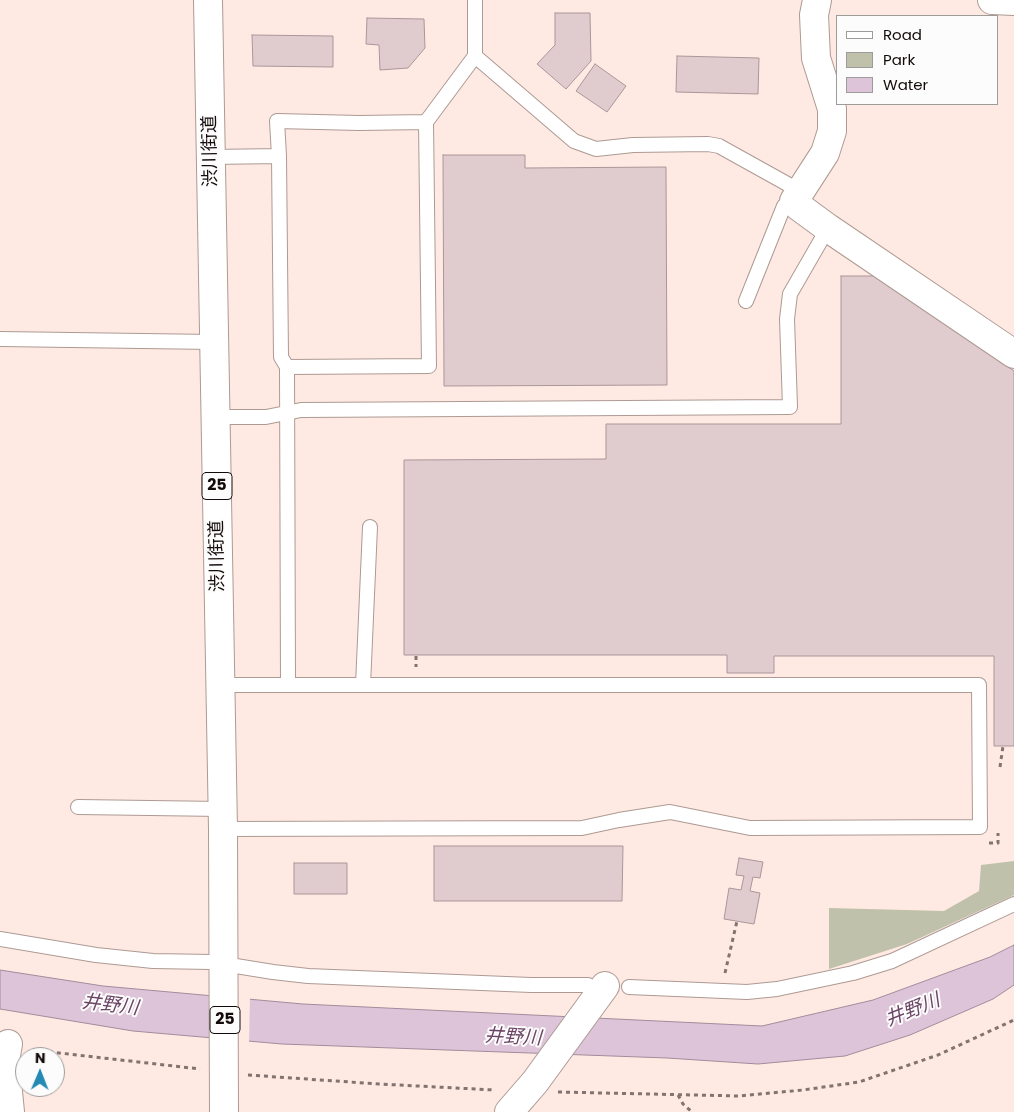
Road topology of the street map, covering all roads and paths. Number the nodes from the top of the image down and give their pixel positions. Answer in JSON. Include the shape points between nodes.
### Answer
{"nodes":[{"id":1,"x":208,"y":0,"type":"edge"},
{"id":2,"x":475,"y":0,"type":"edge"},
{"id":3,"x":817,"y":0,"type":"edge"},
{"id":4,"x":992,"y":0,"type":"edge"},
{"id":5,"x":1014,"y":0,"type":"edge"},
{"id":6,"x":474,"y":56,"type":"junction"},
{"id":7,"x":426,"y":122,"type":"junction"},
{"id":8,"x":279,"y":156,"type":"junction"},
{"id":9,"x":211,"y":157,"type":"junction"},
{"id":10,"x":797,"y":196,"type":"junction"},
{"id":11,"x":828,"y":228,"type":"junction"},
{"id":12,"x":746,"y":301,"type":"dead end"},
{"id":13,"x":0,"y":338,"type":"edge"},
{"id":14,"x":214,"y":342,"type":"junction"},
{"id":15,"x":1012,"y":347,"type":"edge"},
{"id":16,"x":287,"y":367,"type":"junction"},
{"id":17,"x":286,"y":414,"type":"junction"},
{"id":18,"x":216,"y":417,"type":"junction"},
{"id":19,"x":370,"y":527,"type":"dead end"},
{"id":20,"x":416,"y":656,"type":"dead end"},
{"id":21,"x":416,"y":667,"type":"dead end"},
{"id":22,"x":220,"y":685,"type":"junction"},
{"id":23,"x":288,"y":685,"type":"junction"},
{"id":24,"x":363,"y":685,"type":"junction"},
{"id":25,"x":1003,"y":746,"type":"dead end"},
{"id":26,"x":1000,"y":771,"type":"dead end"},
{"id":27,"x":78,"y":808,"type":"dead end"},
{"id":28,"x":223,"y":819,"type":"junction"},
{"id":29,"x":998,"y":825,"type":"dead end"},
{"id":30,"x":989,"y":843,"type":"dead end"},
{"id":31,"x":1014,"y":904,"type":"edge"},
{"id":32,"x":737,"y":921,"type":"dead end"},
{"id":33,"x":0,"y":939,"type":"edge"},
{"id":34,"x":225,"y":968,"type":"junction"},
{"id":35,"x":606,"y":988,"type":"junction"},
{"id":36,"x":723,"y":991,"type":"junction"},
{"id":37,"x":1014,"y":1020,"type":"edge"},
{"id":38,"x":4,"y":1043,"type":"edge"},
{"id":39,"x":225,"y":1070,"type":"junction"},
{"id":40,"x":545,"y":1087,"type":"junction"},
{"id":41,"x":678,"y":1095,"type":"junction"},
{"id":42,"x":505,"y":1101,"type":"edge"},
{"id":43,"x":10,"y":1112,"type":"edge"},
{"id":44,"x":224,"y":1112,"type":"edge"},
{"id":45,"x":692,"y":1112,"type":"edge"}],
"edges":[{"from":1,"to":9,"type":"main road","name":"渋川街道","number":"25"},
{"from":2,"to":6,"type":"lane"},
{"from":3,"to":10,"type":"main road","via":[[814,14],[816,58],[832,109],[832,131],[825,154]]},
{"from":4,"to":5,"type":"main road"},
{"from":6,"to":7,"type":"lane"},
{"from":6,"to":10,"type":"lane","via":[[574,141],[596,150],[632,145],[719,146]]},
{"from":7,"to":8,"type":"lane","via":[[278,121]]},
{"from":7,"to":16,"type":"lane","via":[[429,366]]},
{"from":8,"to":9,"type":"lane"},
{"from":8,"to":16,"type":"lane","via":[[281,357]]},
{"from":9,"to":14,"type":"main road","name":"渋川街道","number":"25"},
{"from":10,"to":11,"type":"main road","via":[[798,206]]},
{"from":10,"to":12,"type":"lane","via":[[784,206]]},
{"from":11,"to":15,"type":"main road"},
{"from":11,"to":17,"type":"lane","via":[[790,294],[787,319],[790,407],[301,410]]},
{"from":13,"to":14,"type":"lane"},
{"from":14,"to":18,"type":"main road","name":"渋川街道","number":"25"},
{"from":16,"to":17,"type":"lane"},
{"from":17,"to":18,"type":"lane"},
{"from":17,"to":23,"type":"lane"},
{"from":18,"to":22,"type":"main road","name":"渋川街道","number":"25"},
{"from":19,"to":24,"type":"lane"},
{"from":20,"to":21,"type":"path"},
{"from":22,"to":23,"type":"lane"},
{"from":22,"to":28,"type":"main road","name":"渋川街道","number":"25"},
{"from":23,"to":24,"type":"lane"},
{"from":24,"to":28,"type":"lane","via":[[979,685],[980,827],[750,828],[670,812],[582,828],[349,828]]},
{"from":25,"to":26,"type":"path"},
{"from":27,"to":28,"type":"lane"},
{"from":28,"to":34,"type":"main road","name":"渋川街道","number":"25"},
{"from":29,"to":30,"type":"path","via":[[998,843]]},
{"from":31,"to":36,"type":"lane","via":[[892,961],[853,973],[777,989]]},
{"from":32,"to":36,"type":"path"},
{"from":33,"to":34,"type":"lane","via":[[96,956]]},
{"from":34,"to":35,"type":"lane","via":[[308,976]]},
{"from":34,"to":39,"type":"main road","name":"渋川街道","number":"25"},
{"from":35,"to":36,"type":"lane"},
{"from":35,"to":40,"type":"main road"},
{"from":37,"to":41,"type":"path","via":[[938,1055],[858,1082],[738,1096]]},
{"from":38,"to":39,"type":"path","via":[[70,1055]]},
{"from":38,"to":43,"type":"main road"},
{"from":39,"to":42,"type":"path","via":[[379,1084]]},
{"from":39,"to":44,"type":"main road","name":"渋川街道","number":"25"},
{"from":40,"to":41,"type":"path"},
{"from":40,"to":42,"type":"main road"},
{"from":41,"to":45,"type":"path"}]}
